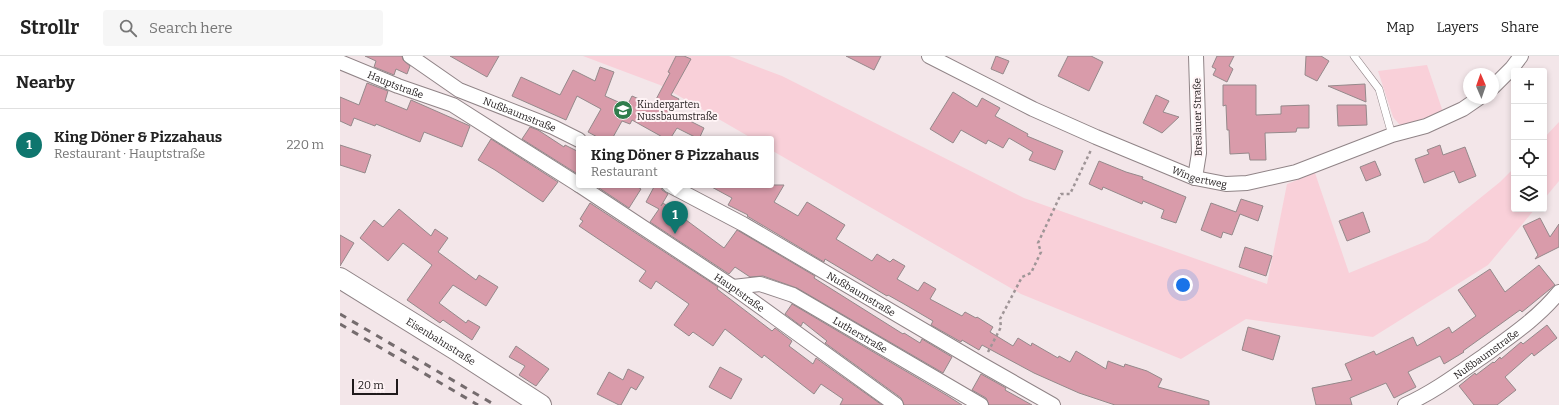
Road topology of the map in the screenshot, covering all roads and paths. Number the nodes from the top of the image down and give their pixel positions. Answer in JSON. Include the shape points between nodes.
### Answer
{"nodes":[{"id":1,"x":410,"y":56,"type":"edge"},
{"id":2,"x":929,"y":56,"type":"edge"},
{"id":3,"x":1196,"y":56,"type":"edge"},
{"id":4,"x":1354,"y":56,"type":"edge"},
{"id":5,"x":1521,"y":56,"type":"edge"},
{"id":6,"x":340,"y":62,"type":"edge"},
{"id":7,"x":1499,"y":81,"type":"edge"},
{"id":8,"x":459,"y":90,"type":"junction"},
{"id":9,"x":1470,"y":104,"type":"edge"},
{"id":10,"x":452,"y":105,"type":"junction"},
{"id":11,"x":1392,"y":134,"type":"junction"},
{"id":12,"x":576,"y":138,"type":"edge"},
{"id":13,"x":1090,"y":151,"type":"dead end"},
{"id":14,"x":1195,"y":178,"type":"junction"},
{"id":15,"x":576,"y":183,"type":"edge"},
{"id":16,"x":584,"y":188,"type":"edge"},
{"id":17,"x":675,"y":188,"type":"edge"},
{"id":18,"x":340,"y":278,"type":"edge"},
{"id":19,"x":733,"y":287,"type":"junction"},
{"id":20,"x":1559,"y":292,"type":"edge"},
{"id":21,"x":986,"y":356,"type":"dead end"},
{"id":22,"x":541,"y":405,"type":"edge"},
{"id":23,"x":896,"y":405,"type":"edge"},
{"id":24,"x":981,"y":405,"type":"edge"},
{"id":25,"x":1053,"y":405,"type":"edge"},
{"id":26,"x":1405,"y":405,"type":"edge"}],
"edges":[{"from":1,"to":8,"type":"street","name":"Nußbaumstraße"},
{"from":2,"to":14,"type":"street","name":"Wingertweg","via":[[1033,109]]},
{"from":3,"to":14,"type":"street","name":"Breslauer Straße","via":[[1199,153]]},
{"from":4,"to":11,"type":"lane","via":[[1378,89]]},
{"from":5,"to":7,"type":"street"},
{"from":6,"to":10,"type":"street","name":"Hauptstraße"},
{"from":8,"to":10,"type":"street"},
{"from":8,"to":12,"type":"street","name":"Nußbaumstraße"},
{"from":9,"to":11,"type":"street","name":"Wingertweg","via":[[1426,126]]},
{"from":10,"to":15,"type":"street","name":"Hauptstraße"},
{"from":11,"to":14,"type":"street","name":"Wingertweg","via":[[1296,172],[1247,183],[1226,184]]},
{"from":13,"to":21,"type":"path","via":[[1070,194],[1061,194],[1038,243],[1041,252],[1031,273],[1022,277],[1003,312],[1000,319],[1001,327]]},
{"from":16,"to":19,"type":"street","name":"Hauptstraße"},
{"from":17,"to":25,"type":"street","name":"Nußbaumstraße","via":[[744,224]]},
{"from":18,"to":22,"type":"main road","name":"Eisenbahnstraße"},
{"from":19,"to":23,"type":"street","name":"Hauptstraße"},
{"from":19,"to":24,"type":"street","name":"Lutherstraße","via":[[760,284],[793,295]]},
{"from":20,"to":26,"type":"street","name":"Nußbaumstraße","via":[[1520,330],[1444,385]]}]}
